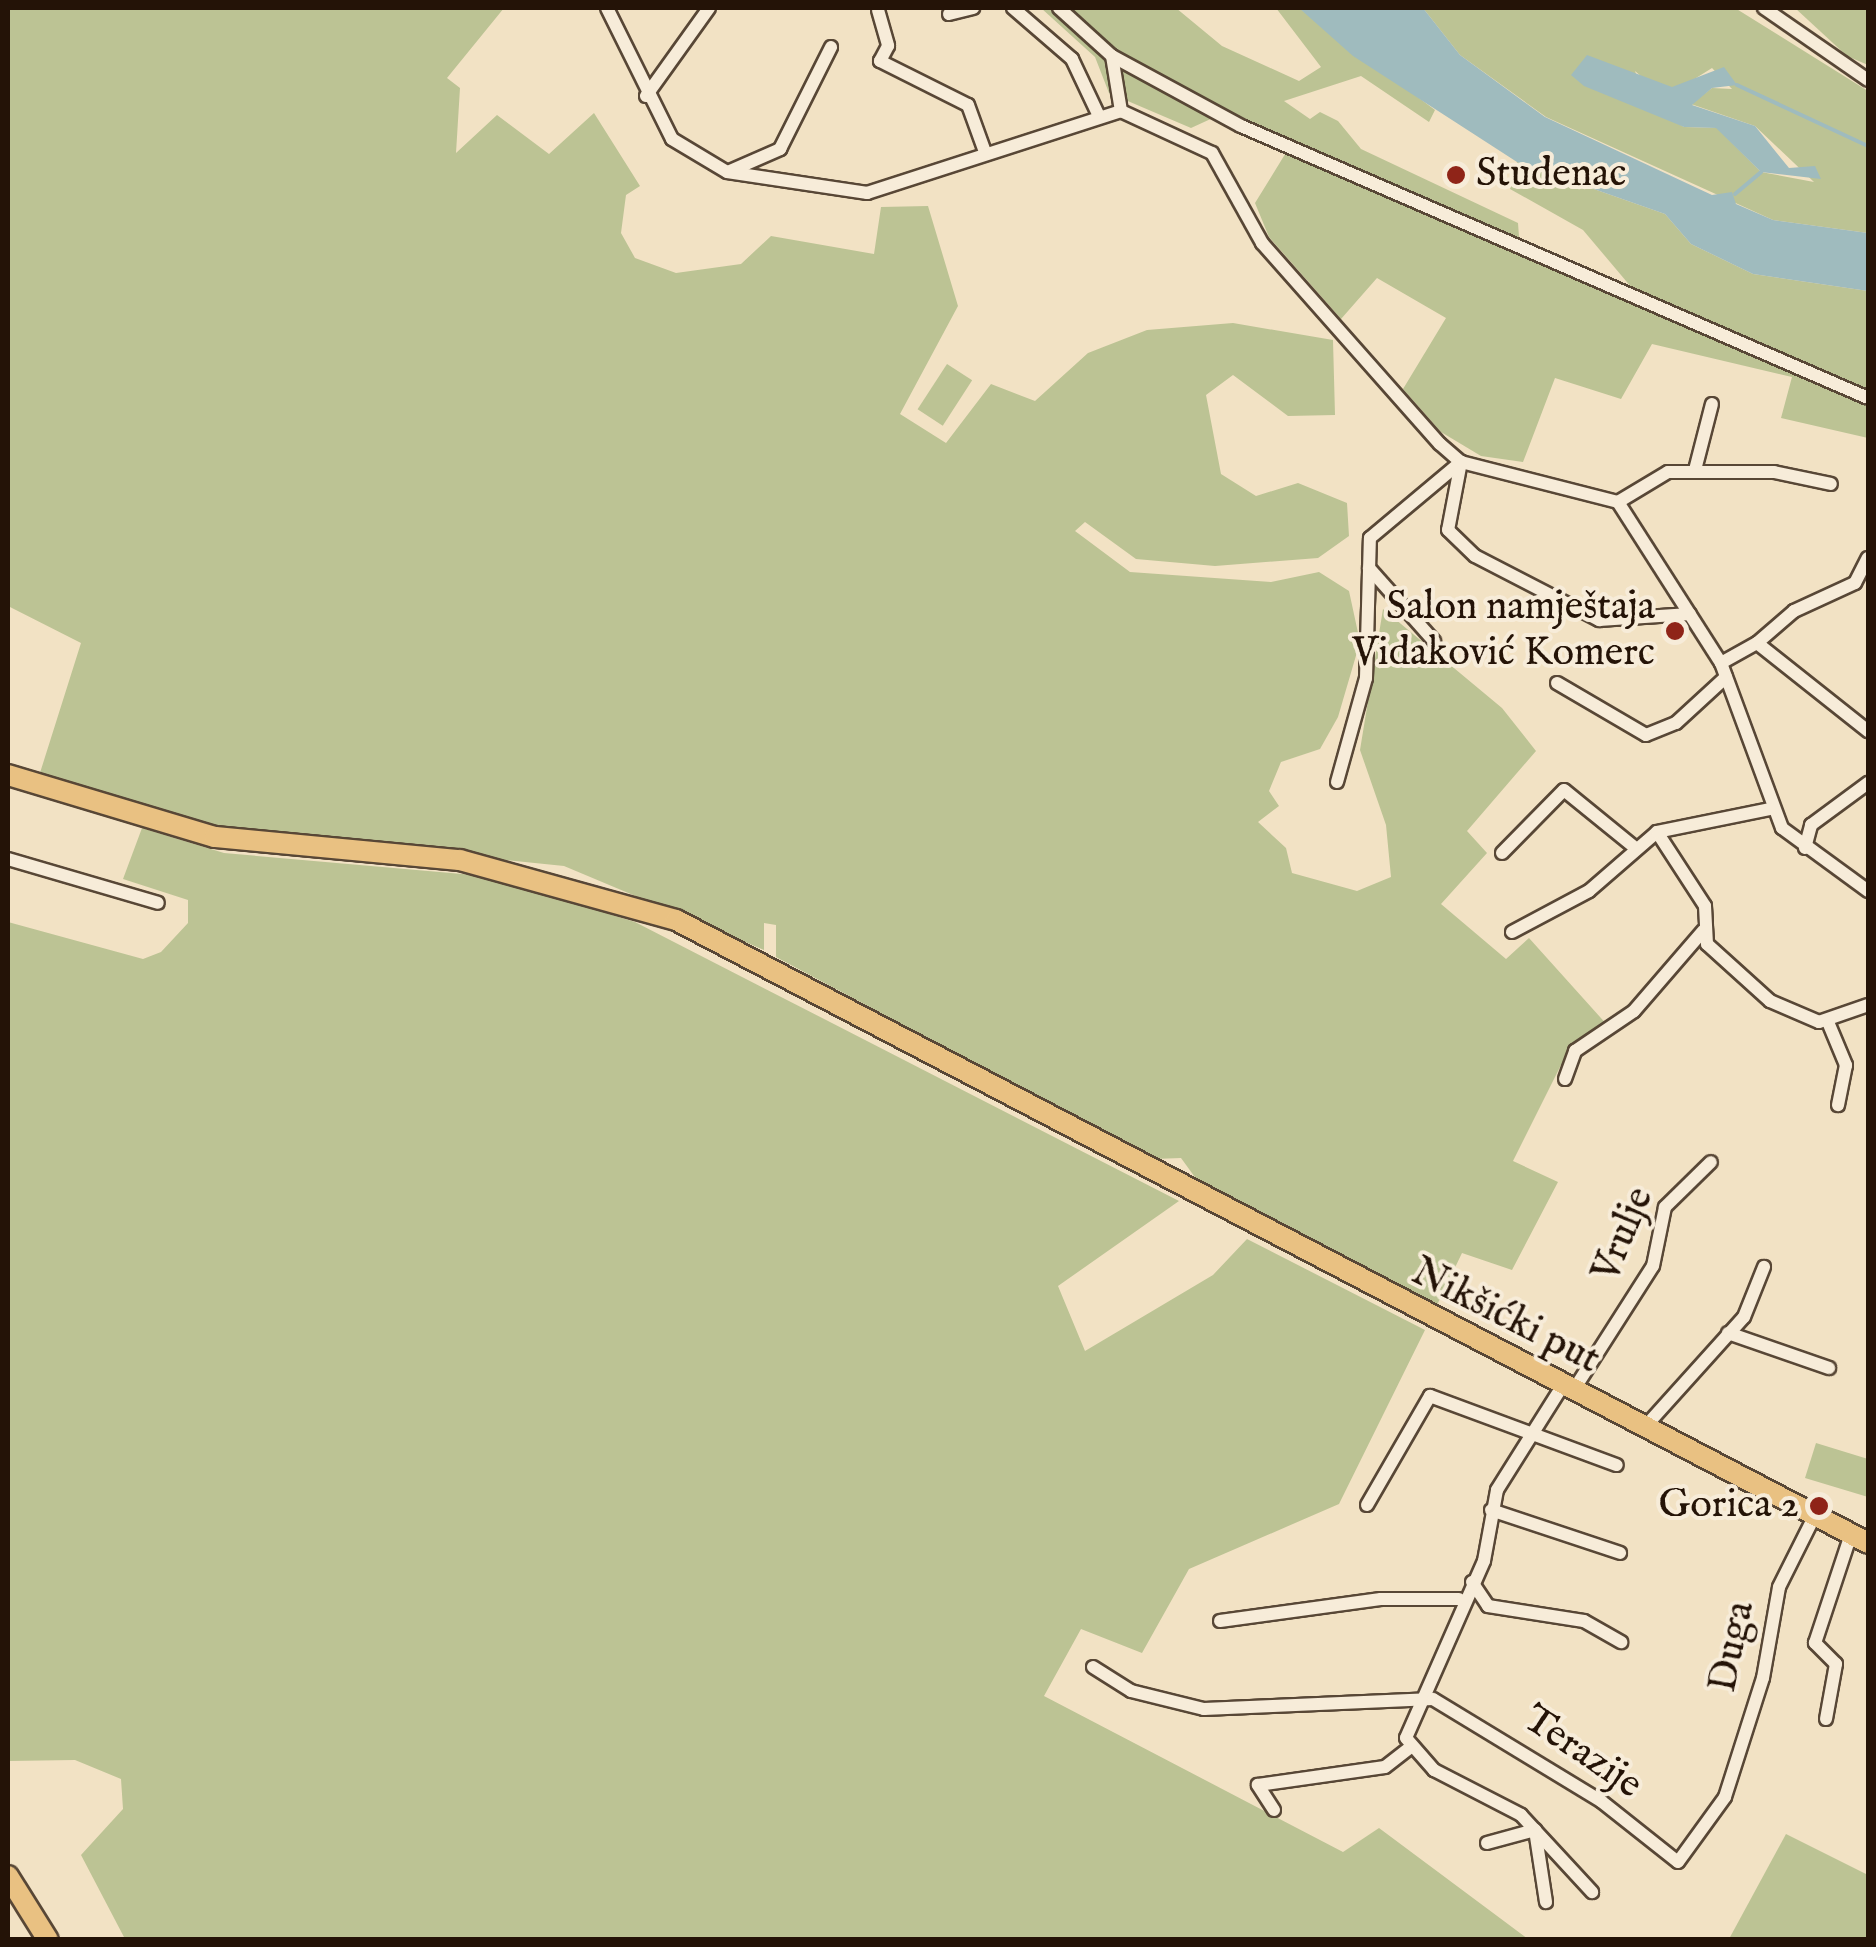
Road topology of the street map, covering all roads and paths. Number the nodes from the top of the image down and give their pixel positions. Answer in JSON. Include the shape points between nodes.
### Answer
{"nodes":[{"id":1,"x":608,"y":8,"type":"edge"},
{"id":2,"x":709,"y":8,"type":"edge"},
{"id":3,"x":972,"y":8,"type":"edge"},
{"id":4,"x":1013,"y":8,"type":"edge"},
{"id":5,"x":1059,"y":8,"type":"edge"},
{"id":6,"x":1764,"y":8,"type":"edge"},
{"id":7,"x":878,"y":10,"type":"edge"},
{"id":8,"x":949,"y":14,"type":"dead end"},
{"id":9,"x":831,"y":47,"type":"dead end"},
{"id":10,"x":1112,"y":56,"type":"junction"},
{"id":11,"x":1868,"y":80,"type":"edge"},
{"id":12,"x":646,"y":96,"type":"junction"},
{"id":13,"x":1121,"y":111,"type":"junction"},
{"id":14,"x":1099,"y":116,"type":"junction"},
{"id":15,"x":986,"y":152,"type":"junction"},
{"id":16,"x":728,"y":172,"type":"junction"},
{"id":17,"x":1868,"y":398,"type":"edge"},
{"id":18,"x":1712,"y":404,"type":"dead end"},
{"id":19,"x":1461,"y":462,"type":"junction"},
{"id":20,"x":1695,"y":470,"type":"junction"},
{"id":21,"x":1831,"y":484,"type":"dead end"},
{"id":22,"x":1618,"y":502,"type":"junction"},
{"id":23,"x":1868,"y":558,"type":"edge"},
{"id":24,"x":1368,"y":566,"type":"junction"},
{"id":25,"x":1690,"y":614,"type":"junction"},
{"id":26,"x":1434,"y":642,"type":"dead end"},
{"id":27,"x":1758,"y":643,"type":"junction"},
{"id":28,"x":1724,"y":670,"type":"junction"},
{"id":29,"x":1557,"y":683,"type":"dead end"},
{"id":30,"x":1868,"y":731,"type":"edge"},
{"id":31,"x":8,"y":775,"type":"edge"},
{"id":32,"x":1337,"y":782,"type":"dead end"},
{"id":33,"x":1868,"y":782,"type":"edge"},
{"id":34,"x":1770,"y":809,"type":"junction"},
{"id":35,"x":1657,"y":832,"type":"junction"},
{"id":36,"x":1633,"y":846,"type":"junction"},
{"id":37,"x":1805,"y":848,"type":"junction"},
{"id":38,"x":1502,"y":853,"type":"dead end"},
{"id":39,"x":8,"y":859,"type":"edge"},
{"id":40,"x":1868,"y":890,"type":"edge"},
{"id":41,"x":158,"y":904,"type":"dead end"},
{"id":42,"x":1512,"y":932,"type":"dead end"},
{"id":43,"x":1704,"y":932,"type":"junction"},
{"id":44,"x":1868,"y":1005,"type":"edge"},
{"id":45,"x":1828,"y":1022,"type":"junction"},
{"id":46,"x":1564,"y":1078,"type":"dead end"},
{"id":47,"x":1838,"y":1105,"type":"dead end"},
{"id":48,"x":1710,"y":1162,"type":"dead end"},
{"id":49,"x":1764,"y":1267,"type":"dead end"},
{"id":50,"x":1728,"y":1333,"type":"junction"},
{"id":51,"x":1829,"y":1368,"type":"dead end"},
{"id":52,"x":1568,"y":1388,"type":"junction"},
{"id":53,"x":1644,"y":1428,"type":"junction"},
{"id":54,"x":1532,"y":1435,"type":"junction"},
{"id":55,"x":1617,"y":1465,"type":"dead end"},
{"id":56,"x":1368,"y":1506,"type":"dead end"},
{"id":57,"x":1491,"y":1510,"type":"junction"},
{"id":58,"x":1815,"y":1515,"type":"junction"},
{"id":59,"x":1860,"y":1539,"type":"edge"},
{"id":60,"x":1620,"y":1553,"type":"dead end"},
{"id":61,"x":1472,"y":1582,"type":"junction"},
{"id":62,"x":1459,"y":1600,"type":"junction"},
{"id":63,"x":1220,"y":1622,"type":"dead end"},
{"id":64,"x":1621,"y":1642,"type":"dead end"},
{"id":65,"x":1093,"y":1667,"type":"dead end"},
{"id":66,"x":1424,"y":1697,"type":"junction"},
{"id":67,"x":1826,"y":1719,"type":"dead end"},
{"id":68,"x":1410,"y":1748,"type":"junction"},
{"id":69,"x":1725,"y":1798,"type":"joint"},
{"id":70,"x":1274,"y":1810,"type":"dead end"},
{"id":71,"x":1536,"y":1830,"type":"junction"},
{"id":72,"x":1487,"y":1843,"type":"dead end"},
{"id":73,"x":8,"y":1876,"type":"edge"},
{"id":74,"x":1592,"y":1892,"type":"dead end"},
{"id":75,"x":1546,"y":1902,"type":"dead end"},
{"id":76,"x":48,"y":1940,"type":"edge"}],
"edges":[{"from":1,"to":12,"type":"street"},
{"from":2,"to":12,"type":"street"},
{"from":3,"to":8,"type":"street"},
{"from":4,"to":14,"type":"street","via":[[1072,58]]},
{"from":5,"to":10,"type":"street"},
{"from":6,"to":11,"type":"street"},
{"from":7,"to":15,"type":"street","via":[[888,46],[880,60],[968,106]]},
{"from":9,"to":16,"type":"street","via":[[780,149]]},
{"from":10,"to":13,"type":"street"},
{"from":10,"to":17,"type":"street","via":[[1242,126]]},
{"from":12,"to":16,"type":"street","via":[[672,139]]},
{"from":13,"to":14,"type":"street"},
{"from":13,"to":19,"type":"street","via":[[1212,153],[1262,243]]},
{"from":14,"to":15,"type":"street"},
{"from":15,"to":16,"type":"street","via":[[867,192]]},
{"from":18,"to":20,"type":"street"},
{"from":19,"to":22,"type":"street"},
{"from":19,"to":24,"type":"street","via":[[1381,523]]},
{"from":19,"to":25,"type":"street","via":[[1448,530],[1475,556],[1600,620]]},
{"from":20,"to":21,"type":"street"},
{"from":20,"to":22,"type":"street","via":[[1644,480]]},
{"from":22,"to":25,"type":"street"},
{"from":23,"to":27,"type":"street","via":[[1856,583],[1794,611]]},
{"from":24,"to":26,"type":"street","via":[[1383,594]]},
{"from":24,"to":32,"type":"street","via":[[1366,678]]},
{"from":25,"to":28,"type":"street"},
{"from":27,"to":28,"type":"street"},
{"from":27,"to":30,"type":"street"},
{"from":28,"to":29,"type":"street","via":[[1676,723],[1646,735]]},
{"from":28,"to":34,"type":"street"},
{"from":31,"to":52,"type":"main road","name":"Nikšićki put","via":[[250,844],[460,860],[630,902]]},
{"from":33,"to":37,"type":"street","via":[[1811,824]]},
{"from":34,"to":35,"type":"street"},
{"from":34,"to":37,"type":"street"},
{"from":35,"to":36,"type":"street"},
{"from":35,"to":43,"type":"street","via":[[1705,906]]},
{"from":36,"to":38,"type":"street","via":[[1564,790]]},
{"from":36,"to":42,"type":"street","via":[[1590,891]]},
{"from":37,"to":40,"type":"street"},
{"from":39,"to":41,"type":"street"},
{"from":43,"to":45,"type":"street","via":[[1770,1001]]},
{"from":43,"to":46,"type":"street","via":[[1634,1011],[1575,1052]]},
{"from":44,"to":45,"type":"street"},
{"from":45,"to":47,"type":"street","via":[[1846,1065]]},
{"from":48,"to":52,"type":"street","name":"Vrulje","via":[[1665,1207],[1653,1266]]},
{"from":49,"to":50,"type":"street","via":[[1744,1318]]},
{"from":50,"to":51,"type":"street"},
{"from":50,"to":53,"type":"street"},
{"from":52,"to":53,"type":"main road","name":"Nikšićki put"},
{"from":52,"to":54,"type":"street"},
{"from":53,"to":58,"type":"main road","name":"Nikšićki put"},
{"from":54,"to":55,"type":"street"},
{"from":54,"to":56,"type":"street","via":[[1430,1396]]},
{"from":54,"to":57,"type":"street"},
{"from":57,"to":60,"type":"street"},
{"from":57,"to":61,"type":"street"},
{"from":58,"to":59,"type":"main road","name":"Nikšićki put"},
{"from":58,"to":69,"type":"street","name":"Duga","via":[[1779,1587],[1764,1678]]},
{"from":59,"to":67,"type":"street","name":"Nikšićki put","via":[[1815,1643],[1836,1664]]},
{"from":61,"to":62,"type":"street"},
{"from":61,"to":64,"type":"street","via":[[1504,1612],[1584,1621]]},
{"from":62,"to":63,"type":"street","via":[[1381,1600]]},
{"from":62,"to":66,"type":"street"},
{"from":65,"to":66,"type":"street","via":[[1132,1692],[1204,1709]]},
{"from":66,"to":68,"type":"street"},
{"from":66,"to":69,"type":"street","name":"Terazije","via":[[1601,1800],[1667,1861],[1690,1853]]},
{"from":68,"to":70,"type":"street","via":[[1381,1768],[1258,1784]]},
{"from":68,"to":71,"type":"street"},
{"from":71,"to":72,"type":"street"},
{"from":71,"to":74,"type":"street"},
{"from":71,"to":75,"type":"street"},
{"from":73,"to":76,"type":"main road"}]}
